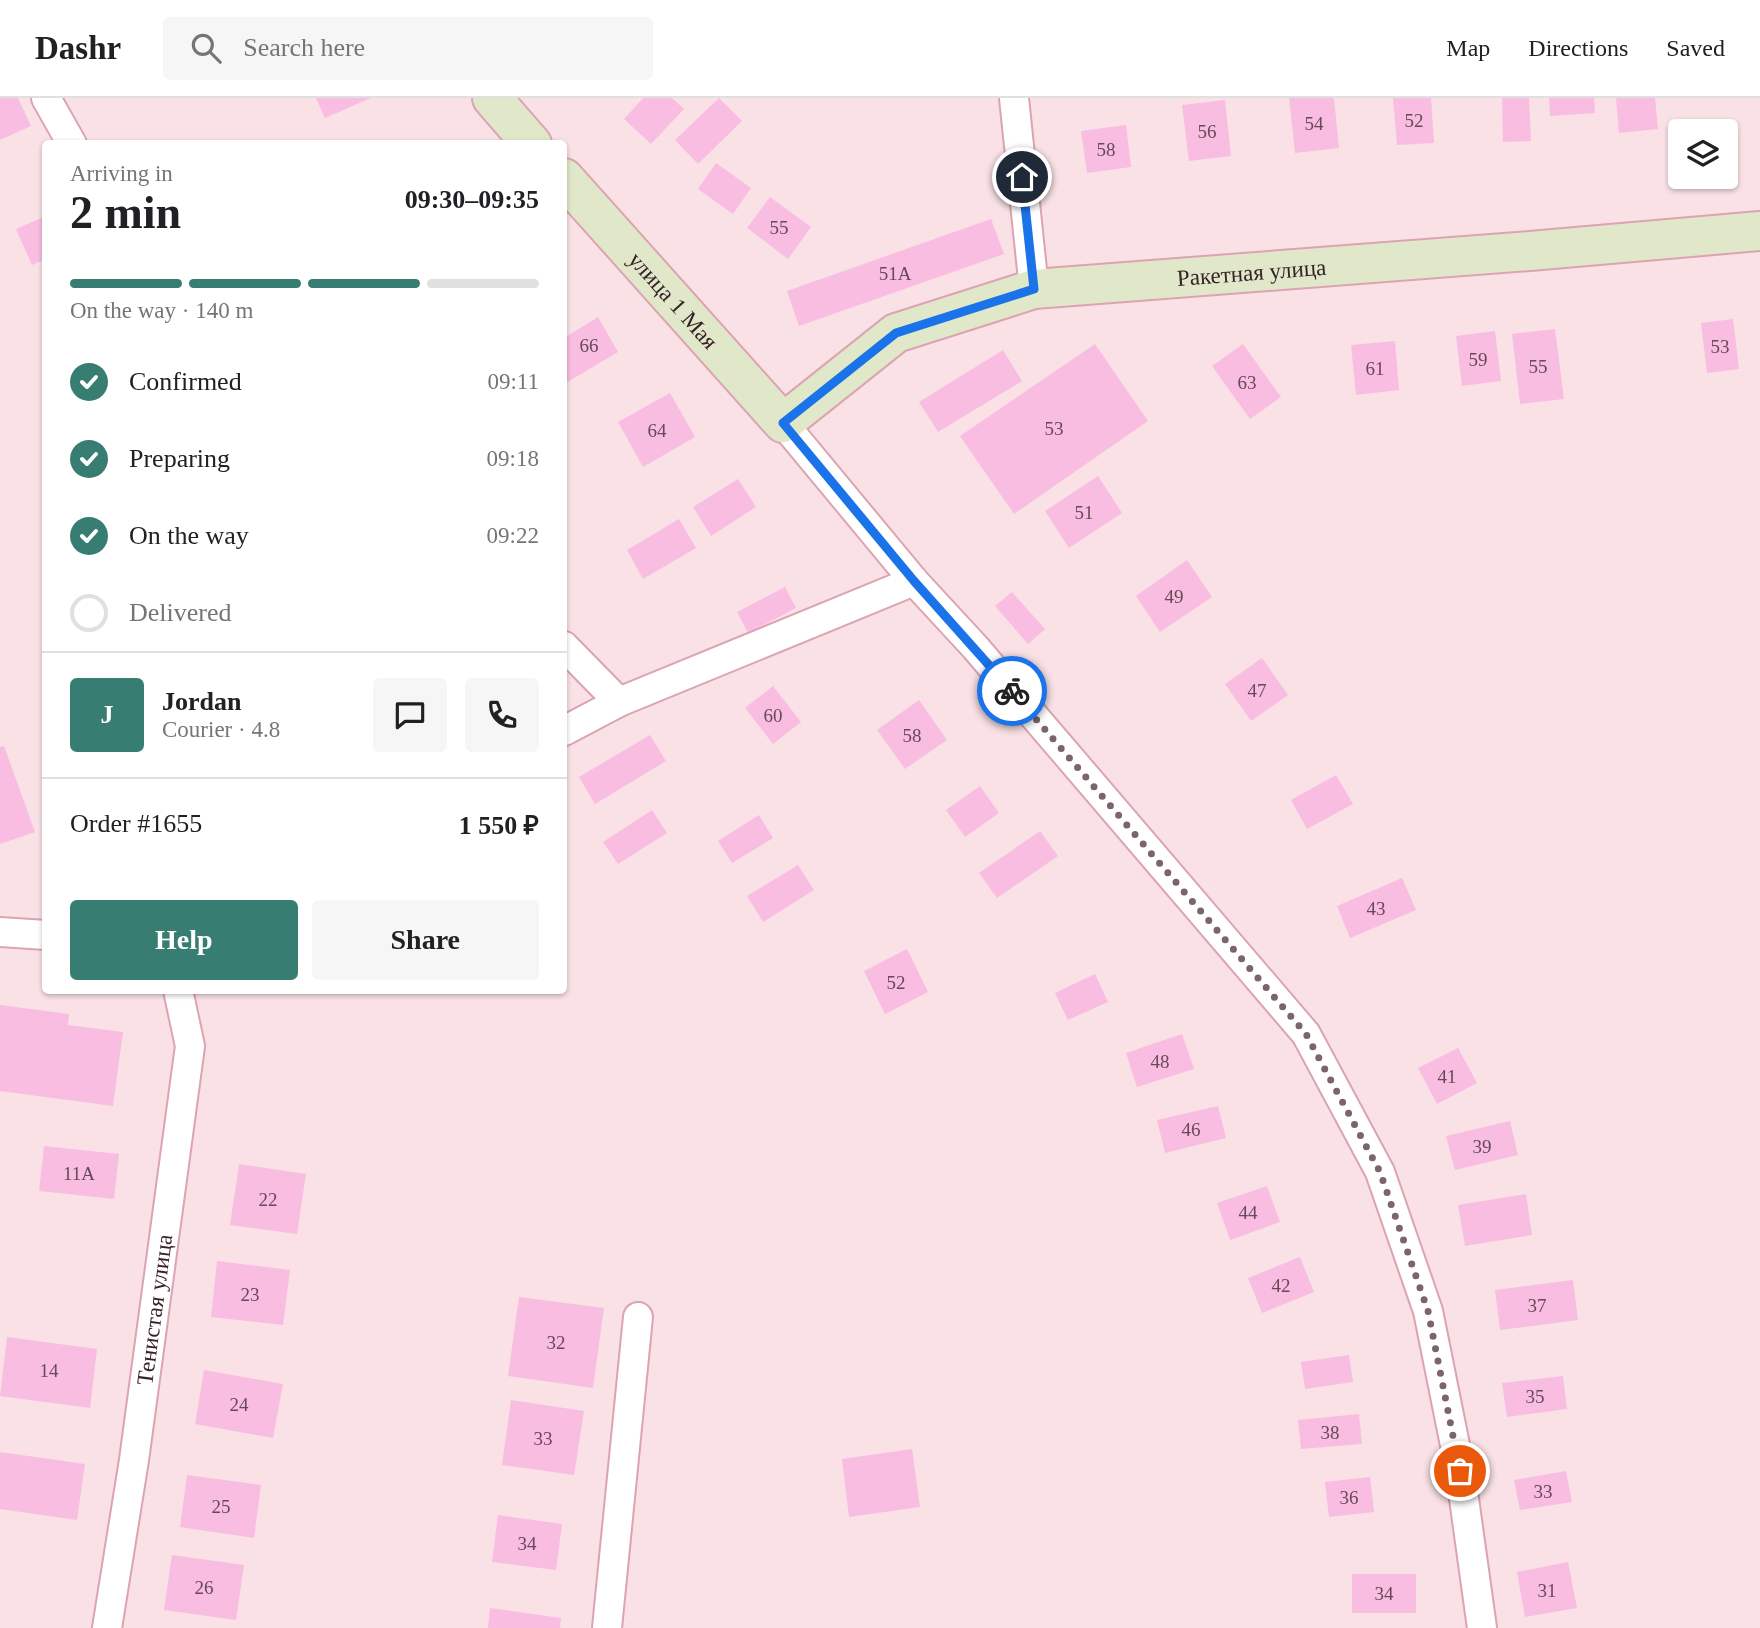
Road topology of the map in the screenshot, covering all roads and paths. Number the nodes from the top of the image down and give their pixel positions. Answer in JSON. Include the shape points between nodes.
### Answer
{"nodes":[{"id":1,"x":46,"y":98,"type":"edge"},
{"id":2,"x":492,"y":98,"type":"edge"},
{"id":3,"x":1014,"y":98,"type":"edge"},
{"id":4,"x":70,"y":140,"type":"edge"},
{"id":5,"x":529,"y":140,"type":"edge"},
{"id":6,"x":567,"y":181,"type":"edge"},
{"id":7,"x":1760,"y":231,"type":"edge"},
{"id":8,"x":1034,"y":289,"type":"junction"},
{"id":9,"x":783,"y":423,"type":"junction"},
{"id":10,"x":914,"y":581,"type":"junction"},
{"id":11,"x":567,"y":649,"type":"edge"},
{"id":12,"x":619,"y":702,"type":"junction"},
{"id":13,"x":567,"y":728,"type":"edge"},
{"id":14,"x":0,"y":932,"type":"edge"},
{"id":15,"x":42,"y":935,"type":"edge"},
{"id":16,"x":178,"y":994,"type":"edge"},
{"id":17,"x":638,"y":1317,"type":"dead end"},
{"id":18,"x":107,"y":1628,"type":"edge"},
{"id":19,"x":607,"y":1628,"type":"edge"},
{"id":20,"x":1482,"y":1628,"type":"edge"}],
"edges":[{"from":1,"to":4,"type":"street"},
{"from":2,"to":5,"type":"main road"},
{"from":3,"to":8,"type":"street"},
{"from":6,"to":9,"type":"main road","name":"улица 1 Мая"},
{"from":7,"to":8,"type":"main road","name":"Ракетная улица"},
{"from":8,"to":9,"type":"main road","name":"Ракетная улица","via":[[896,333]]},
{"from":9,"to":10,"type":"street"},
{"from":10,"to":12,"type":"street"},
{"from":10,"to":20,"type":"street","via":[[1306,1034],[1380,1172],[1428,1311],[1460,1471]]},
{"from":11,"to":12,"type":"street"},
{"from":12,"to":13,"type":"street"},
{"from":14,"to":15,"type":"street"},
{"from":16,"to":18,"type":"street","name":"Тенистая улица","via":[[190,1046]]},
{"from":17,"to":19,"type":"street"}]}
